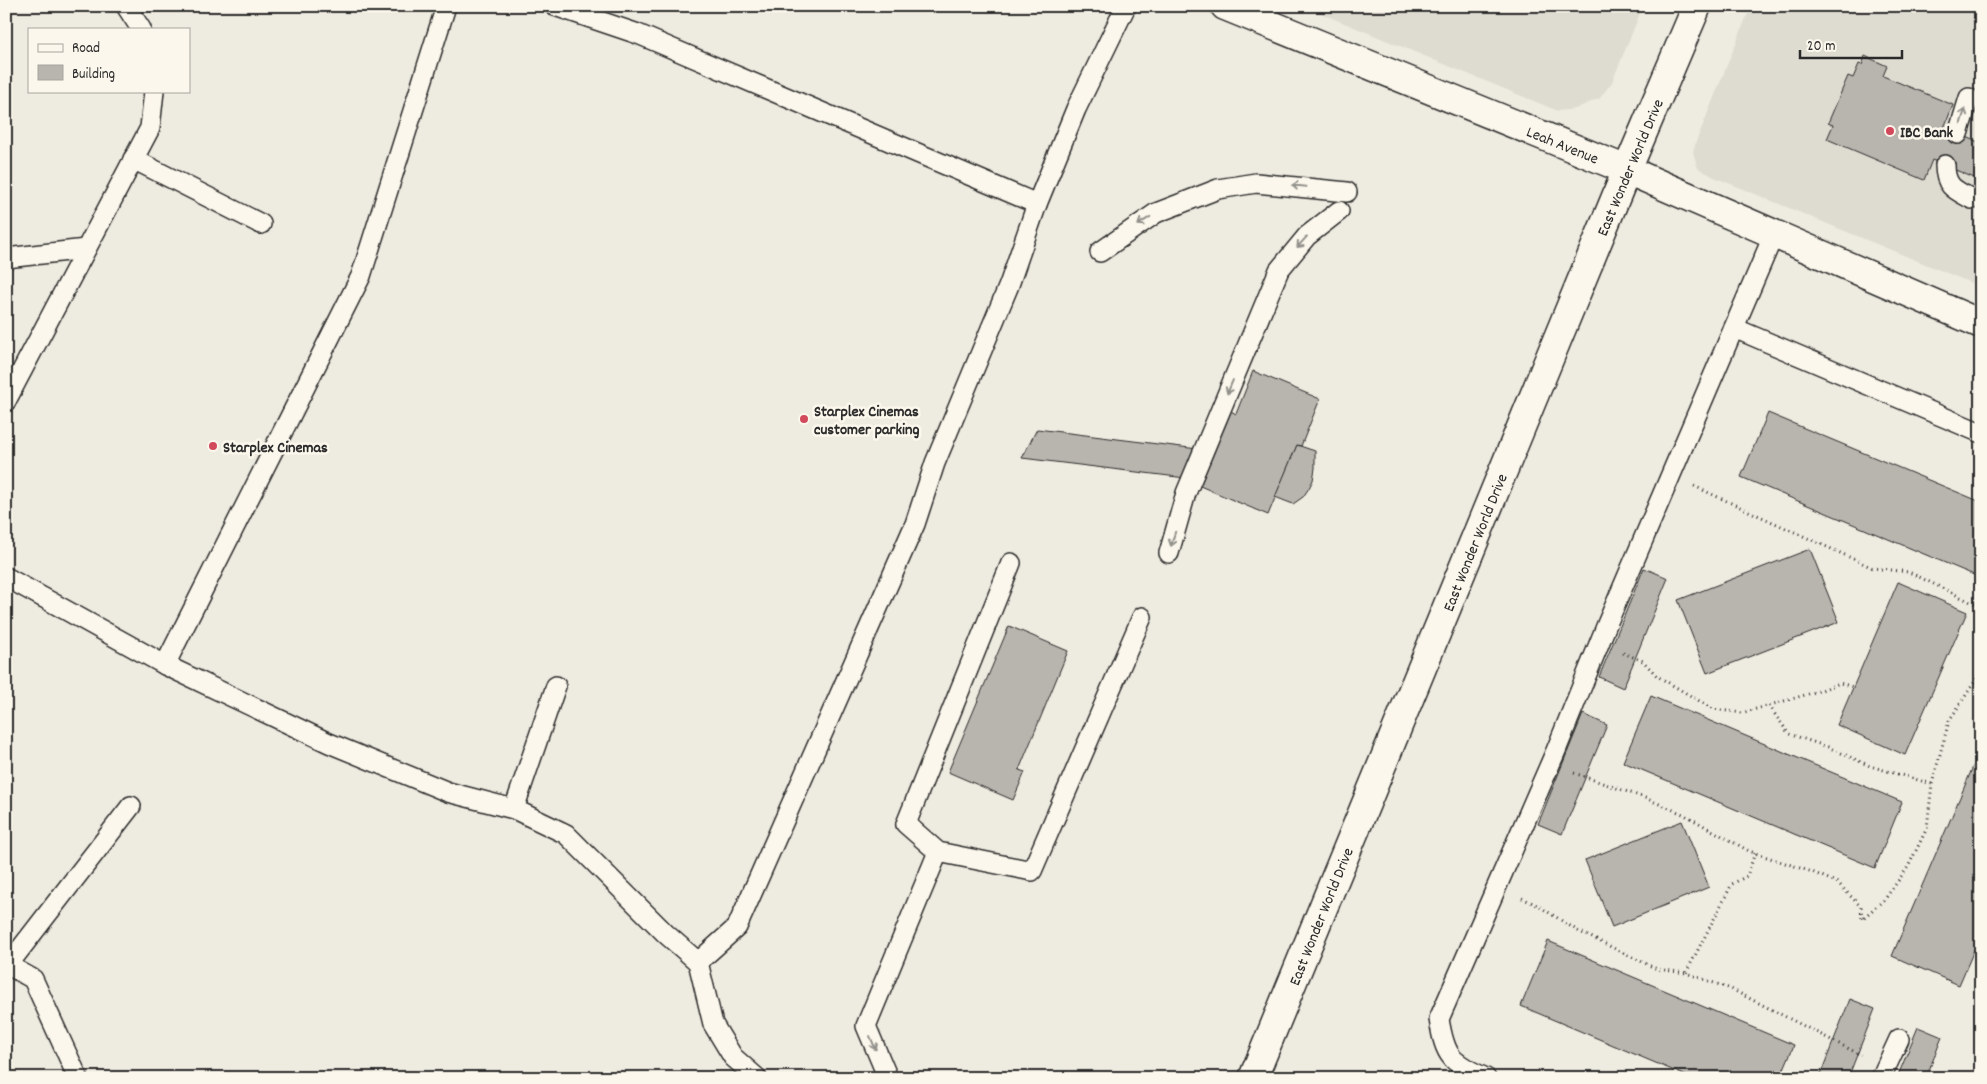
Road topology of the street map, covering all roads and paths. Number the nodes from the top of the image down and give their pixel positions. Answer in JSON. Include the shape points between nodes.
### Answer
{"nodes":[{"id":1,"x":126,"y":6,"type":"edge"},
{"id":2,"x":446,"y":6,"type":"edge"},
{"id":3,"x":555,"y":6,"type":"edge"},
{"id":4,"x":1126,"y":6,"type":"edge"},
{"id":5,"x":1225,"y":6,"type":"edge"},
{"id":6,"x":1696,"y":6,"type":"edge"},
{"id":7,"x":140,"y":28,"type":"edge"},
{"id":8,"x":154,"y":92,"type":"edge"},
{"id":9,"x":1969,"y":98,"type":"dead end"},
{"id":10,"x":1958,"y":134,"type":"dead end"},
{"id":11,"x":133,"y":159,"type":"junction"},
{"id":12,"x":1945,"y":166,"type":"dead end"},
{"id":13,"x":1627,"y":170,"type":"junction"},
{"id":14,"x":1347,"y":192,"type":"dead end"},
{"id":15,"x":1972,"y":198,"type":"dead end"},
{"id":16,"x":1037,"y":204,"type":"junction"},
{"id":17,"x":1339,"y":211,"type":"dead end"},
{"id":18,"x":260,"y":224,"type":"dead end"},
{"id":19,"x":1774,"y":234,"type":"junction"},
{"id":20,"x":86,"y":249,"type":"junction"},
{"id":21,"x":1100,"y":252,"type":"dead end"},
{"id":22,"x":6,"y":258,"type":"edge"},
{"id":23,"x":1981,"y":324,"type":"edge"},
{"id":24,"x":1734,"y":328,"type":"junction"},
{"id":25,"x":6,"y":401,"type":"edge"},
{"id":26,"x":1981,"y":433,"type":"edge"},
{"id":27,"x":1671,"y":475,"type":"junction"},
{"id":28,"x":1169,"y":554,"type":"dead end"},
{"id":29,"x":1011,"y":562,"type":"dead end"},
{"id":30,"x":6,"y":577,"type":"edge"},
{"id":31,"x":1981,"y":607,"type":"edge"},
{"id":32,"x":1142,"y":617,"type":"dead end"},
{"id":33,"x":1599,"y":644,"type":"junction"},
{"id":34,"x":165,"y":665,"type":"junction"},
{"id":35,"x":1981,"y":672,"type":"edge"},
{"id":36,"x":556,"y":686,"type":"dead end"},
{"id":37,"x":1853,"y":687,"type":"dead end"},
{"id":38,"x":1769,"y":706,"type":"junction"},
{"id":39,"x":1550,"y":765,"type":"junction"},
{"id":40,"x":1932,"y":784,"type":"junction"},
{"id":41,"x":131,"y":806,"type":"dead end"},
{"id":42,"x":514,"y":809,"type":"junction"},
{"id":43,"x":938,"y":852,"type":"junction"},
{"id":44,"x":1755,"y":852,"type":"junction"},
{"id":45,"x":1496,"y":886,"type":"junction"},
{"id":46,"x":698,"y":962,"type":"junction"},
{"id":47,"x":7,"y":964,"type":"edge"},
{"id":48,"x":1686,"y":973,"type":"junction"},
{"id":49,"x":1899,"y":1039,"type":"dead end"},
{"id":50,"x":1884,"y":1072,"type":"edge"},
{"id":51,"x":78,"y":1078,"type":"edge"},
{"id":52,"x":757,"y":1078,"type":"edge"},
{"id":53,"x":888,"y":1078,"type":"edge"},
{"id":54,"x":1253,"y":1078,"type":"edge"},
{"id":55,"x":1486,"y":1078,"type":"edge"}],
"edges":[{"from":1,"to":7,"type":"lane"},
{"from":2,"to":34,"type":"lane","via":[[361,276]]},
{"from":3,"to":16,"type":"lane","via":[[638,34]]},
{"from":4,"to":16,"type":"lane","via":[[1076,109]]},
{"from":5,"to":13,"type":"main road","name":"Leah Avenue"},
{"from":6,"to":13,"type":"main road","name":"East Wonder World Drive"},
{"from":8,"to":11,"type":"lane","via":[[150,128]]},
{"from":10,"to":9,"type":"lane","one_way":true},
{"from":11,"to":18,"type":"lane"},
{"from":11,"to":20,"type":"lane"},
{"from":12,"to":15,"type":"lane","via":[[1950,187]]},
{"from":13,"to":19,"type":"main road","name":"Leah Avenue"},
{"from":13,"to":54,"type":"main road","name":"East Wonder World Drive"},
{"from":14,"to":21,"type":"lane","one_way":true,"via":[[1256,182],[1218,189],[1156,213]]},
{"from":16,"to":46,"type":"lane","via":[[1009,285],[935,463],[914,524],[737,927]]},
{"from":17,"to":28,"type":"lane","one_way":true,"via":[[1307,236],[1279,270],[1186,493]]},
{"from":19,"to":23,"type":"main road","name":"Leah Avenue"},
{"from":19,"to":24,"type":"lane"},
{"from":20,"to":22,"type":"lane"},
{"from":20,"to":25,"type":"lane"},
{"from":24,"to":26,"type":"lane"},
{"from":24,"to":27,"type":"lane"},
{"from":27,"to":31,"type":"path","via":[[1873,568],[1909,572]]},
{"from":27,"to":33,"type":"lane"},
{"from":29,"to":43,"type":"lane","via":[[906,824]]},
{"from":30,"to":34,"type":"lane"},
{"from":32,"to":43,"type":"lane","via":[[1032,871]]},
{"from":33,"to":38,"type":"path","via":[[1643,661],[1657,676],[1713,709],[1742,713]]},
{"from":33,"to":39,"type":"lane"},
{"from":34,"to":42,"type":"lane","via":[[329,743],[448,792]]},
{"from":35,"to":40,"type":"path","via":[[1949,721]]},
{"from":36,"to":42,"type":"lane"},
{"from":37,"to":38,"type":"path","via":[[1840,683]]},
{"from":38,"to":40,"type":"path","via":[[1789,734],[1870,766]]},
{"from":39,"to":44,"type":"path","via":[[1683,814]]},
{"from":39,"to":45,"type":"lane"},
{"from":40,"to":44,"type":"path","via":[[1927,828],[1908,867],[1885,900],[1862,919],[1860,907],[1838,884]]},
{"from":41,"to":47,"type":"lane"},
{"from":42,"to":46,"type":"lane","via":[[566,834]]},
{"from":43,"to":53,"type":"lane","one_way":true,"via":[[866,1026]]},
{"from":44,"to":48,"type":"path","via":[[1747,876],[1732,884]]},
{"from":45,"to":48,"type":"path","via":[[1657,969]]},
{"from":45,"to":55,"type":"lane","via":[[1439,1019],[1442,1039],[1450,1057],[1462,1068]]},
{"from":46,"to":52,"type":"lane","via":[[713,1024],[733,1057]]},
{"from":47,"to":51,"type":"lane","via":[[33,979]]},
{"from":48,"to":50,"type":"path","via":[[1731,989]]},
{"from":49,"to":50,"type":"lane"}]}
